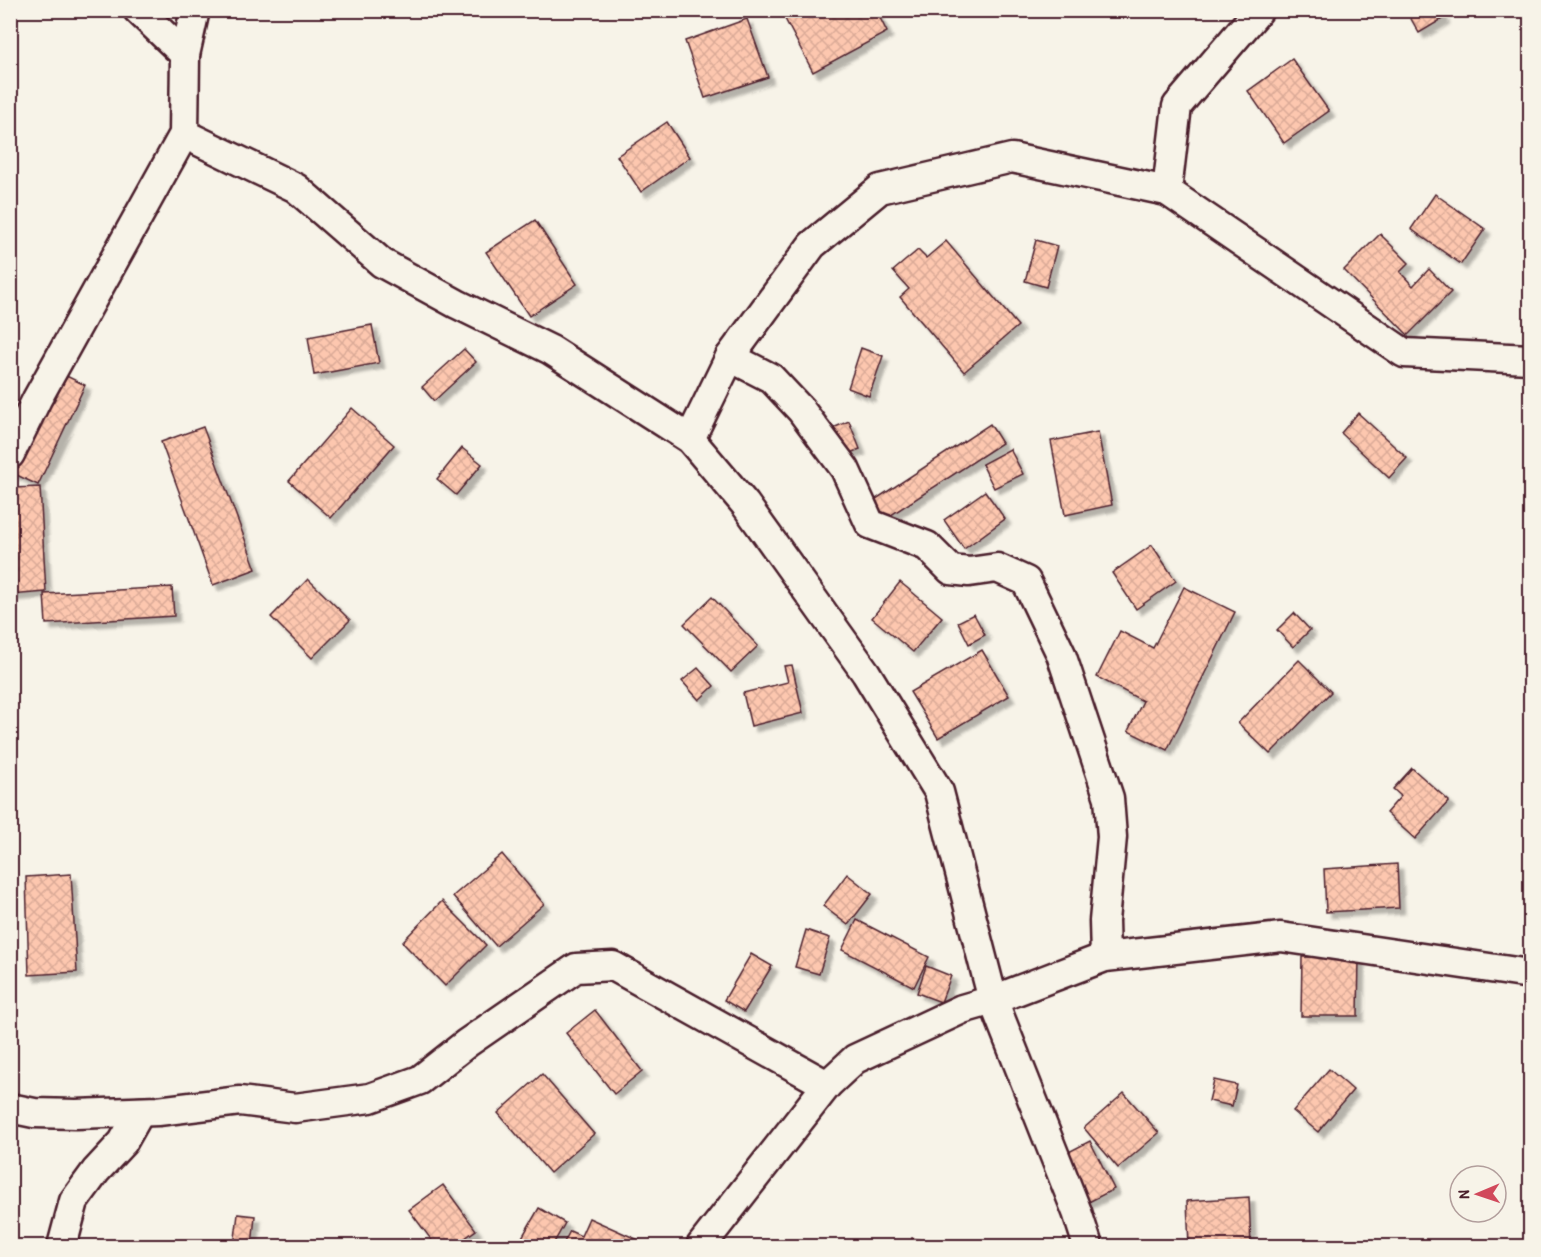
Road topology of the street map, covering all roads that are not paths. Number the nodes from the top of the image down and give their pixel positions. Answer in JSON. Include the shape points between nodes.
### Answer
{"nodes":[{"id":1,"x":138,"y":10,"type":"edge"},
{"id":2,"x":195,"y":10,"type":"edge"},
{"id":3,"x":1259,"y":10,"type":"edge"},
{"id":4,"x":185,"y":55,"type":"junction"},
{"id":5,"x":184,"y":134,"type":"junction"},
{"id":6,"x":1167,"y":192,"type":"junction"},
{"id":7,"x":730,"y":357,"type":"junction"},
{"id":8,"x":1530,"y":359,"type":"edge"},
{"id":9,"x":690,"y":439,"type":"junction"},
{"id":10,"x":10,"y":454,"type":"edge"},
{"id":11,"x":1105,"y":957,"type":"junction"},
{"id":12,"x":1530,"y":974,"type":"edge"},
{"id":13,"x":993,"y":1000,"type":"junction"},
{"id":14,"x":827,"y":1085,"type":"junction"},
{"id":15,"x":10,"y":1108,"type":"edge"},
{"id":16,"x":140,"y":1112,"type":"junction"},
{"id":17,"x":62,"y":1246,"type":"edge"},
{"id":18,"x":701,"y":1246,"type":"edge"},
{"id":19,"x":1088,"y":1246,"type":"edge"}],
"edges":[{"from":1,"to":4,"type":"street"},
{"from":2,"to":4,"type":"street"},
{"from":3,"to":6,"type":"street","via":[[1177,106]]},
{"from":4,"to":5,"type":"street"},
{"from":5,"to":9,"type":"street","via":[[296,189],[382,263],[551,350]]},
{"from":5,"to":10,"type":"street"},
{"from":6,"to":7,"type":"street","via":[[1011,158],[880,189],[812,245]]},
{"from":6,"to":8,"type":"street","via":[[1404,353]]},
{"from":7,"to":9,"type":"street"},
{"from":7,"to":11,"type":"street","via":[[771,378],[801,410],[845,469],[870,524],[927,546],[951,570],[997,568],[1026,581],[1061,654],[1109,798],[1112,837],[1104,921]]},
{"from":9,"to":13,"type":"street","via":[[745,504],[866,674],[939,792]]},
{"from":11,"to":12,"type":"street","via":[[1281,937]]},
{"from":11,"to":13,"type":"street"},
{"from":13,"to":14,"type":"street","via":[[962,1009],[855,1059]]},
{"from":13,"to":19,"type":"street"},
{"from":14,"to":16,"type":"street","via":[[613,966],[576,968],[420,1080],[370,1098],[295,1108],[240,1101]]},
{"from":14,"to":18,"type":"street"},
{"from":15,"to":16,"type":"street","via":[[45,1114]]},
{"from":16,"to":17,"type":"street","via":[[123,1142],[74,1201]]}]}
